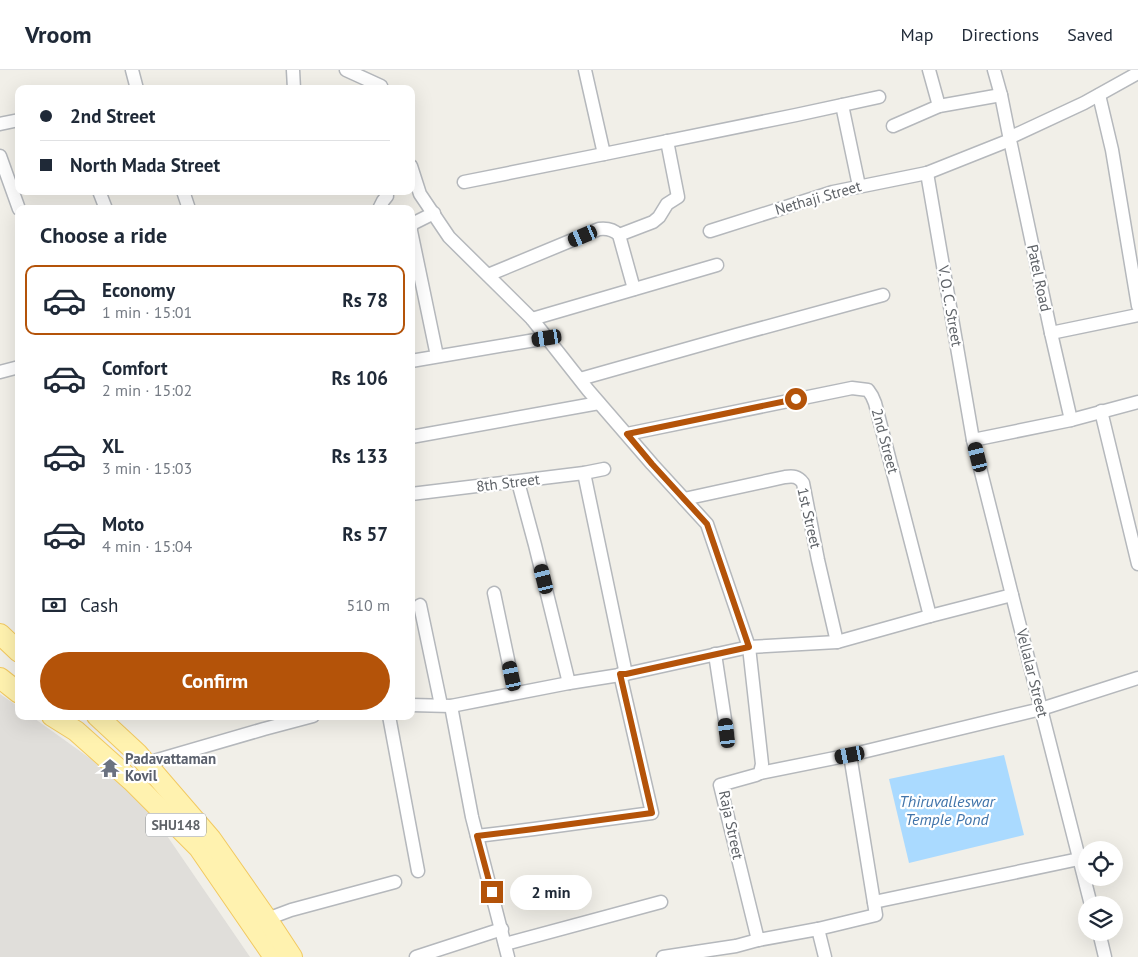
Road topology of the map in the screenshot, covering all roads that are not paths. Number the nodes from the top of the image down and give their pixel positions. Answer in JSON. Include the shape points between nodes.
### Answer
{"nodes":[{"id":1,"x":132,"y":70,"type":"edge"},
{"id":2,"x":294,"y":70,"type":"edge"},
{"id":3,"x":346,"y":70,"type":"edge"},
{"id":4,"x":585,"y":70,"type":"edge"},
{"id":5,"x":929,"y":70,"type":"edge"},
{"id":6,"x":994,"y":70,"type":"edge"},
{"id":7,"x":1138,"y":73,"type":"edge"},
{"id":8,"x":136,"y":85,"type":"edge"},
{"id":9,"x":294,"y":85,"type":"edge"},
{"id":10,"x":377,"y":85,"type":"edge"},
{"id":11,"x":1001,"y":95,"type":"junction"},
{"id":12,"x":1099,"y":95,"type":"junction"},
{"id":13,"x":879,"y":97,"type":"dead end"},
{"id":14,"x":842,"y":105,"type":"junction"},
{"id":15,"x":939,"y":106,"type":"junction"},
{"id":16,"x":15,"y":121,"type":"edge"},
{"id":17,"x":0,"y":124,"type":"edge"},
{"id":18,"x":893,"y":126,"type":"dead end"},
{"id":19,"x":1011,"y":138,"type":"junction"},
{"id":20,"x":667,"y":141,"type":"junction"},
{"id":21,"x":604,"y":154,"type":"junction"},
{"id":22,"x":0,"y":156,"type":"edge"},
{"id":23,"x":927,"y":172,"type":"junction"},
{"id":24,"x":415,"y":178,"type":"edge"},
{"id":25,"x":464,"y":182,"type":"dead end"},
{"id":26,"x":859,"y":186,"type":"junction"},
{"id":27,"x":387,"y":196,"type":"dead end"},
{"id":28,"x":18,"y":205,"type":"edge"},
{"id":29,"x":381,"y":205,"type":"edge"},
{"id":30,"x":434,"y":213,"type":"junction"},
{"id":31,"x":415,"y":222,"type":"edge"},
{"id":32,"x":710,"y":231,"type":"dead end"},
{"id":33,"x":619,"y":235,"type":"junction"},
{"id":34,"x":415,"y":260,"type":"edge"},
{"id":35,"x":717,"y":264,"type":"dead end"},
{"id":36,"x":488,"y":275,"type":"junction"},
{"id":37,"x":634,"y":289,"type":"junction"},
{"id":38,"x":883,"y":295,"type":"dead end"},
{"id":39,"x":1138,"y":306,"type":"edge"},
{"id":40,"x":1138,"y":314,"type":"edge"},
{"id":41,"x":532,"y":319,"type":"junction"},
{"id":42,"x":1050,"y":333,"type":"junction"},
{"id":43,"x":547,"y":338,"type":"junction"},
{"id":44,"x":438,"y":356,"type":"junction"},
{"id":45,"x":415,"y":360,"type":"edge"},
{"id":46,"x":15,"y":368,"type":"edge"},
{"id":47,"x":0,"y":372,"type":"edge"},
{"id":48,"x":580,"y":379,"type":"junction"},
{"id":49,"x":1138,"y":402,"type":"edge"},
{"id":50,"x":600,"y":403,"type":"junction"},
{"id":51,"x":1101,"y":411,"type":"junction"},
{"id":52,"x":1071,"y":420,"type":"junction"},
{"id":53,"x":627,"y":434,"type":"junction"},
{"id":54,"x":415,"y":436,"type":"edge"},
{"id":55,"x":974,"y":440,"type":"junction"},
{"id":56,"x":604,"y":469,"type":"dead end"},
{"id":57,"x":584,"y":473,"type":"junction"},
{"id":58,"x":518,"y":482,"type":"junction"},
{"id":59,"x":415,"y":494,"type":"edge"},
{"id":60,"x":684,"y":498,"type":"junction"},
{"id":61,"x":1137,"y":556,"type":"edge"},
{"id":62,"x":494,"y":593,"type":"dead end"},
{"id":63,"x":1012,"y":595,"type":"junction"},
{"id":64,"x":420,"y":605,"type":"dead end"},
{"id":65,"x":930,"y":616,"type":"junction"},
{"id":66,"x":0,"y":634,"type":"edge"},
{"id":67,"x":837,"y":642,"type":"junction"},
{"id":68,"x":749,"y":647,"type":"junction"},
{"id":69,"x":15,"y":648,"type":"edge"},
{"id":70,"x":715,"y":654,"type":"junction"},
{"id":71,"x":623,"y":674,"type":"junction"},
{"id":72,"x":0,"y":678,"type":"edge"},
{"id":73,"x":1138,"y":678,"type":"edge"},
{"id":74,"x":569,"y":683,"type":"junction"},
{"id":75,"x":15,"y":690,"type":"edge"},
{"id":76,"x":515,"y":693,"type":"junction"},
{"id":77,"x":415,"y":705,"type":"edge"},
{"id":78,"x":446,"y":705,"type":"junction"},
{"id":79,"x":1041,"y":709,"type":"junction"},
{"id":80,"x":58,"y":720,"type":"edge"},
{"id":81,"x":101,"y":720,"type":"edge"},
{"id":82,"x":298,"y":720,"type":"edge"},
{"id":83,"x":389,"y":720,"type":"edge"},
{"id":84,"x":727,"y":733,"type":"dead end"},
{"id":85,"x":850,"y":755,"type":"junction"},
{"id":86,"x":147,"y":763,"type":"junction"},
{"id":87,"x":760,"y":773,"type":"junction"},
{"id":88,"x":477,"y":836,"type":"junction"},
{"id":89,"x":1078,"y":855,"type":"edge"},
{"id":90,"x":1078,"y":859,"type":"edge"},
{"id":91,"x":418,"y":871,"type":"dead end"},
{"id":92,"x":395,"y":882,"type":"dead end"},
{"id":93,"x":661,"y":902,"type":"dead end"},
{"id":94,"x":874,"y":902,"type":"junction"},
{"id":95,"x":267,"y":919,"type":"junction"},
{"id":96,"x":502,"y":929,"type":"junction"},
{"id":97,"x":818,"y":929,"type":"junction"},
{"id":98,"x":758,"y":940,"type":"junction"},
{"id":99,"x":1101,"y":941,"type":"edge"},
{"id":100,"x":505,"y":944,"type":"junction"},
{"id":101,"x":274,"y":957,"type":"edge"},
{"id":102,"x":292,"y":957,"type":"edge"},
{"id":103,"x":416,"y":957,"type":"edge"},
{"id":104,"x":508,"y":957,"type":"edge"},
{"id":105,"x":663,"y":957,"type":"edge"},
{"id":106,"x":825,"y":957,"type":"edge"},
{"id":107,"x":1105,"y":957,"type":"edge"}],
"edges":[{"from":1,"to":8,"type":"street"},
{"from":2,"to":9,"type":"street"},
{"from":3,"to":10,"type":"street"},
{"from":4,"to":21,"type":"street"},
{"from":5,"to":15,"type":"street"},
{"from":6,"to":11,"type":"street","name":"Patel Road"},
{"from":7,"to":12,"type":"street","name":"Nethaji Street"},
{"from":11,"to":15,"type":"street"},
{"from":11,"to":19,"type":"street","name":"Patel Road"},
{"from":12,"to":19,"type":"street","name":"Nethaji Street"},
{"from":12,"to":39,"type":"street","via":[[1112,150]]},
{"from":13,"to":14,"type":"street"},
{"from":14,"to":20,"type":"street"},
{"from":14,"to":26,"type":"street"},
{"from":15,"to":18,"type":"street"},
{"from":16,"to":17,"type":"street"},
{"from":19,"to":23,"type":"street","name":"Nethaji Street"},
{"from":19,"to":42,"type":"street","name":"Patel Road"},
{"from":20,"to":21,"type":"street"},
{"from":20,"to":33,"type":"street","via":[[678,197],[667,204],[653,222]]},
{"from":21,"to":25,"type":"street"},
{"from":22,"to":28,"type":"street"},
{"from":23,"to":26,"type":"street","name":"Nethaji Street"},
{"from":23,"to":55,"type":"street","name":"V. O. C. Street"},
{"from":24,"to":30,"type":"street","via":[[420,194]]},
{"from":26,"to":32,"type":"street","name":"Nethaji Street"},
{"from":27,"to":29,"type":"street"},
{"from":30,"to":31,"type":"street"},
{"from":30,"to":36,"type":"street","via":[[449,237]]},
{"from":33,"to":36,"type":"street","via":[[610,229],[599,229]]},
{"from":33,"to":37,"type":"street"},
{"from":34,"to":44,"type":"street"},
{"from":35,"to":37,"type":"street"},
{"from":36,"to":41,"type":"street"},
{"from":37,"to":41,"type":"street"},
{"from":38,"to":48,"type":"street"},
{"from":40,"to":42,"type":"street"},
{"from":41,"to":43,"type":"street"},
{"from":42,"to":52,"type":"street","name":"Patel Road"},
{"from":43,"to":44,"type":"street"},
{"from":43,"to":48,"type":"street"},
{"from":44,"to":45,"type":"street"},
{"from":46,"to":47,"type":"street"},
{"from":48,"to":50,"type":"street"},
{"from":49,"to":51,"type":"street"},
{"from":50,"to":53,"type":"street"},
{"from":50,"to":54,"type":"street"},
{"from":51,"to":52,"type":"street"},
{"from":51,"to":61,"type":"street"},
{"from":52,"to":55,"type":"street"},
{"from":53,"to":60,"type":"street"},
{"from":53,"to":65,"type":"street","name":"2nd Street","via":[[852,388],[868,390],[875,403]]},
{"from":55,"to":63,"type":"street","name":"Vellalar Street"},
{"from":56,"to":57,"type":"street","name":"8th Street"},
{"from":57,"to":58,"type":"street","name":"8th Street"},
{"from":57,"to":71,"type":"street"},
{"from":58,"to":59,"type":"street","name":"8th Street"},
{"from":58,"to":74,"type":"street"},
{"from":60,"to":67,"type":"street","name":"1st Street","via":[[785,477],[800,479]]},
{"from":60,"to":68,"type":"street","via":[[707,524]]},
{"from":62,"to":76,"type":"street"},
{"from":63,"to":65,"type":"street"},
{"from":63,"to":79,"type":"street","name":"Vellalar Street"},
{"from":64,"to":78,"type":"street"},
{"from":65,"to":67,"type":"street"},
{"from":66,"to":69,"type":"main road"},
{"from":67,"to":68,"type":"street"},
{"from":68,"to":70,"type":"street"},
{"from":68,"to":87,"type":"street","via":[[762,764]]},
{"from":70,"to":71,"type":"street"},
{"from":70,"to":84,"type":"street"},
{"from":71,"to":74,"type":"street"},
{"from":71,"to":88,"type":"street","via":[[652,813]]},
{"from":72,"to":75,"type":"main road"},
{"from":73,"to":79,"type":"street"},
{"from":74,"to":76,"type":"street"},
{"from":76,"to":78,"type":"street"},
{"from":77,"to":78,"type":"street"},
{"from":78,"to":88,"type":"street"},
{"from":79,"to":85,"type":"street"},
{"from":79,"to":89,"type":"street","name":"Vellalar Street"},
{"from":80,"to":101,"type":"main road","number":"SHU148","via":[[76,731],[132,781],[199,848]]},
{"from":81,"to":86,"type":"main road","number":"SHU148"},
{"from":82,"to":86,"type":"street"},
{"from":83,"to":91,"type":"street"},
{"from":85,"to":87,"type":"street"},
{"from":85,"to":94,"type":"street"},
{"from":86,"to":95,"type":"main road","number":"SHU148","via":[[211,839]]},
{"from":87,"to":98,"type":"street","name":"Raja Street","via":[[720,785]]},
{"from":88,"to":96,"type":"street"},
{"from":90,"to":94,"type":"street"},
{"from":92,"to":95,"type":"street"},
{"from":93,"to":100,"type":"street"},
{"from":94,"to":97,"type":"street","via":[[876,915]]},
{"from":95,"to":102,"type":"main road","number":"SHU148"},
{"from":96,"to":100,"type":"street"},
{"from":96,"to":103,"type":"street"},
{"from":97,"to":98,"type":"street"},
{"from":97,"to":106,"type":"street"},
{"from":98,"to":105,"type":"street"},
{"from":99,"to":107,"type":"street"},
{"from":100,"to":104,"type":"street"}]}
